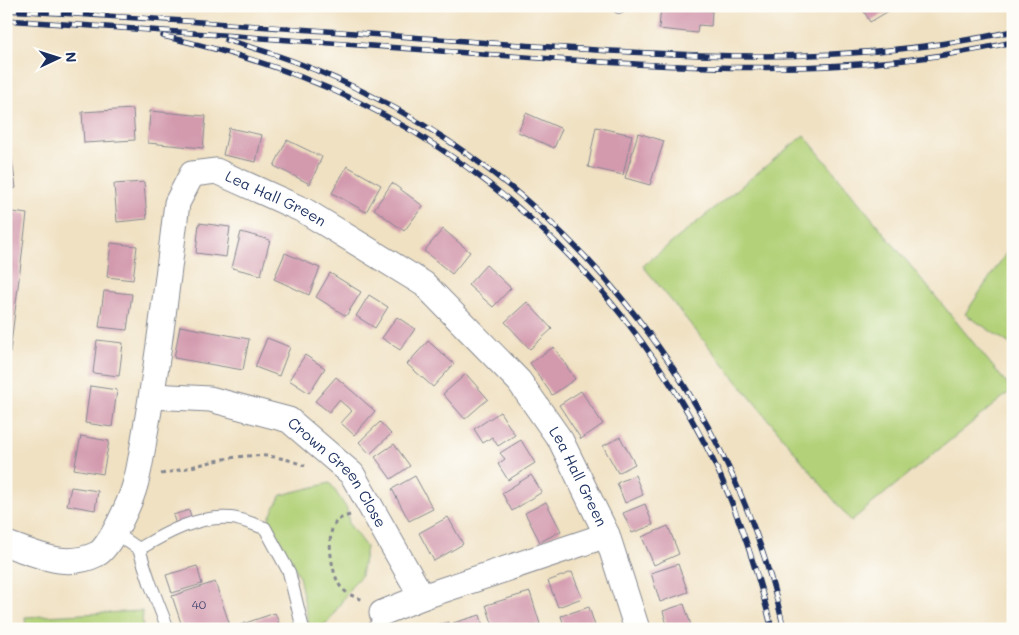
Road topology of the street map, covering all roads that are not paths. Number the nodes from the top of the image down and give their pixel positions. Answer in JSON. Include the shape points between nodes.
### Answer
{"nodes":[{"id":1,"x":152,"y":396,"type":"junction"},
{"id":2,"x":114,"y":532,"type":"junction"},
{"id":3,"x":607,"y":535,"type":"junction"},
{"id":4,"x":6,"y":544,"type":"edge"},
{"id":5,"x":139,"y":549,"type":"junction"},
{"id":6,"x":422,"y":597,"type":"junction"},
{"id":7,"x":378,"y":621,"type":"edge"},
{"id":8,"x":168,"y":629,"type":"edge"},
{"id":9,"x":303,"y":629,"type":"edge"},
{"id":10,"x":636,"y":629,"type":"edge"}],
"edges":[{"from":1,"to":2,"type":"street","name":"Lea Hall Green","via":[[136,484]]},
{"from":1,"to":3,"type":"street","name":"Lea Hall Green","via":[[177,203],[192,174],[216,171],[305,211],[424,284],[519,381],[560,440]]},
{"from":1,"to":6,"type":"street","name":"Crown Green Close","via":[[210,399],[289,420],[352,474]]},
{"from":2,"to":4,"type":"street","name":"Lea Hall Green","via":[[100,553],[77,562],[58,561]]},
{"from":2,"to":5,"type":"lane"},
{"from":3,"to":6,"type":"street"},
{"from":3,"to":10,"type":"street","name":"Lea Hall Green"},
{"from":5,"to":8,"type":"lane"},
{"from":5,"to":9,"type":"lane","via":[[168,532],[199,521],[231,518],[266,528],[289,572]]},
{"from":6,"to":7,"type":"street"}]}
